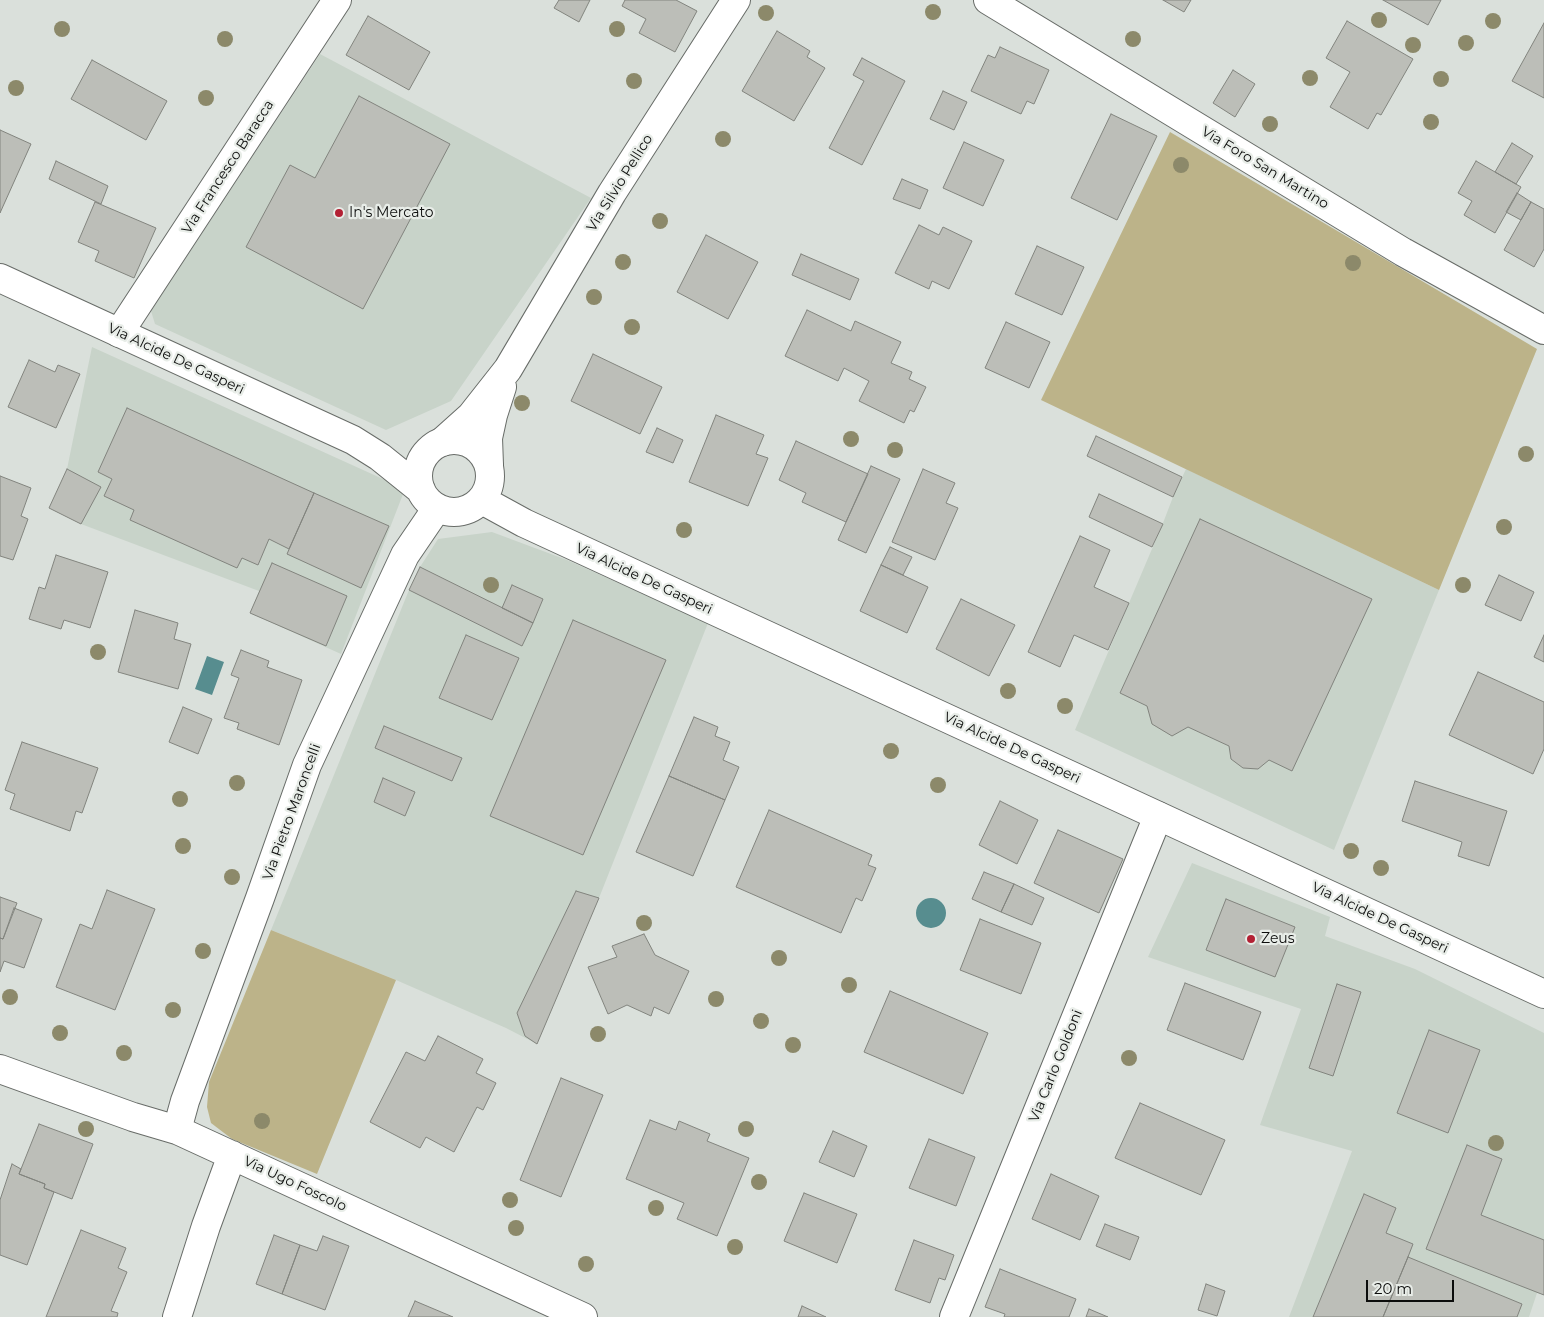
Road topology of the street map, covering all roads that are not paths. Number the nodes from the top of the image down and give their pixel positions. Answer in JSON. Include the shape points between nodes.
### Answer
{"nodes":[{"id":1,"x":337,"y":0,"type":"edge"},
{"id":2,"x":736,"y":0,"type":"edge"},
{"id":3,"x":988,"y":0,"type":"edge"},
{"id":4,"x":0,"y":278,"type":"edge"},
{"id":5,"x":1544,"y":330,"type":"edge"},
{"id":6,"x":119,"y":333,"type":"junction"},
{"id":7,"x":508,"y":369,"type":"junction"},
{"id":8,"x":353,"y":440,"type":"junction"},
{"id":9,"x":437,"y":445,"type":"junction"},
{"id":10,"x":489,"y":466,"type":"junction"},
{"id":11,"x":428,"y":499,"type":"junction"},
{"id":12,"x":482,"y":500,"type":"junction"},
{"id":13,"x":1158,"y":816,"type":"junction"},
{"id":14,"x":1544,"y":994,"type":"edge"},
{"id":15,"x":0,"y":1069,"type":"edge"},
{"id":16,"x":177,"y":1130,"type":"junction"},
{"id":17,"x":232,"y":1155,"type":"junction"},
{"id":18,"x":177,"y":1317,"type":"edge"},
{"id":19,"x":583,"y":1317,"type":"edge"},
{"id":20,"x":954,"y":1317,"type":"edge"}],
"edges":[{"from":1,"to":6,"type":"street","name":"Via Francesco Baracca"},
{"from":2,"to":7,"type":"street","name":"Via Silvio Pellico","via":[[612,193]]},
{"from":3,"to":5,"type":"street","name":"Via Foro San Martino","via":[[1404,252]]},
{"from":4,"to":6,"type":"street","name":"Via Alcide De Gasperi"},
{"from":6,"to":8,"type":"street","name":"Via Alcide De Gasperi"},
{"from":7,"to":9,"type":"street","name":"Via Silvio Pellico","via":[[471,416]]},
{"from":7,"to":10,"type":"street","name":"Via Silvio Pellico","via":[[490,426]]},
{"from":8,"to":9,"type":"street","name":"Via Alcide De Gasperi","via":[[387,448]]},
{"from":8,"to":11,"type":"street","name":"Via Alcide De Gasperi","via":[[380,458]]},
{"from":9,"to":10,"type":"street","via":[[454,440],[465,442],[483,455]]},
{"from":9,"to":11,"type":"street","via":[[424,456],[420,466],[418,478]]},
{"from":10,"to":12,"type":"street","via":[[488,490]]},
{"from":11,"to":12,"type":"street","via":[[448,512],[461,512]]},
{"from":11,"to":16,"type":"street","name":"Via Pietro Maroncelli","via":[[308,765]]},
{"from":12,"to":13,"type":"street","name":"Via Alcide De Gasperi","via":[[524,523]]},
{"from":13,"to":14,"type":"street","name":"Via Alcide De Gasperi"},
{"from":13,"to":20,"type":"street","name":"Via Carlo Goldoni"},
{"from":15,"to":16,"type":"street","name":"Via Ugo Foscolo"},
{"from":16,"to":17,"type":"street","name":"Via Ugo Foscolo"},
{"from":17,"to":18,"type":"street"},
{"from":17,"to":19,"type":"street","name":"Via Ugo Foscolo"}]}
